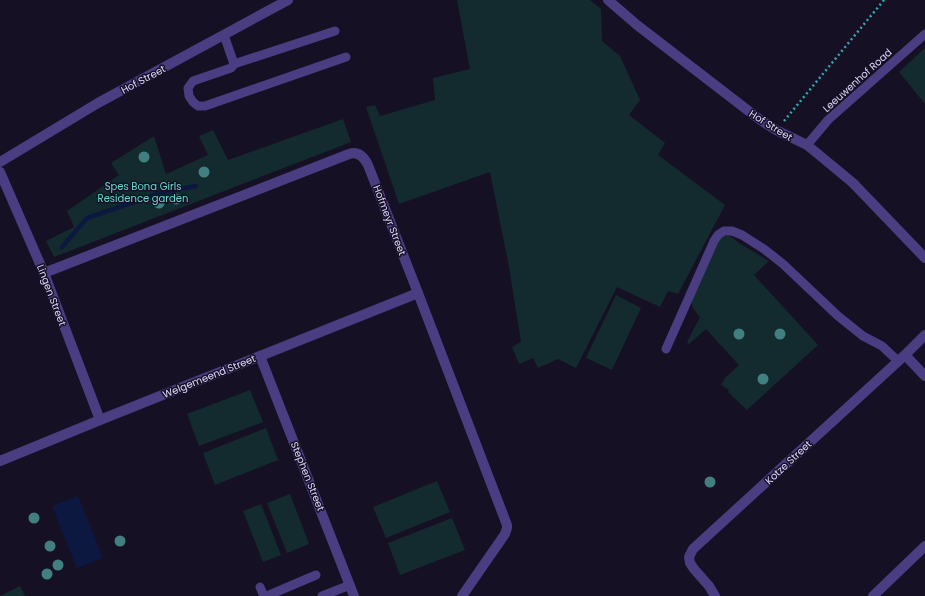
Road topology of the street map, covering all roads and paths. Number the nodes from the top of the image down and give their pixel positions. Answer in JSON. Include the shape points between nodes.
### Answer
{"nodes":[{"id":1,"x":288,"y":0,"type":"edge"},
{"id":2,"x":608,"y":0,"type":"edge"},
{"id":3,"x":884,"y":0,"type":"edge"},
{"id":4,"x":334,"y":31,"type":"dead end"},
{"id":5,"x":925,"y":34,"type":"edge"},
{"id":6,"x":224,"y":35,"type":"junction"},
{"id":7,"x":346,"y":58,"type":"dead end"},
{"id":8,"x":234,"y":64,"type":"junction"},
{"id":9,"x":776,"y":130,"type":"junction"},
{"id":10,"x":807,"y":146,"type":"junction"},
{"id":11,"x":0,"y":162,"type":"edge"},
{"id":12,"x":0,"y":172,"type":"edge"},
{"id":13,"x":925,"y":258,"type":"edge"},
{"id":14,"x":44,"y":273,"type":"junction"},
{"id":15,"x":418,"y":293,"type":"junction"},
{"id":16,"x":925,"y":335,"type":"edge"},
{"id":17,"x":666,"y":349,"type":"dead end"},
{"id":18,"x":260,"y":356,"type":"junction"},
{"id":19,"x":901,"y":358,"type":"junction"},
{"id":20,"x":925,"y":376,"type":"edge"},
{"id":21,"x":100,"y":420,"type":"junction"},
{"id":22,"x":0,"y":461,"type":"edge"},
{"id":23,"x":925,"y":546,"type":"edge"},
{"id":24,"x":316,"y":575,"type":"dead end"},
{"id":25,"x":350,"y":585,"type":"junction"},
{"id":26,"x":267,"y":596,"type":"edge"},
{"id":27,"x":322,"y":596,"type":"edge"},
{"id":28,"x":354,"y":596,"type":"edge"},
{"id":29,"x":462,"y":596,"type":"edge"},
{"id":30,"x":715,"y":596,"type":"edge"},
{"id":31,"x":872,"y":596,"type":"edge"}],
"edges":[{"from":1,"to":6,"type":"street","name":"Hof Street"},
{"from":2,"to":9,"type":"street","name":"Hof Street","via":[[637,25]]},
{"from":3,"to":9,"type":"path"},
{"from":4,"to":8,"type":"lane"},
{"from":5,"to":10,"type":"lane","name":"Leeuwenhof Road","via":[[828,120]]},
{"from":6,"to":8,"type":"lane"},
{"from":6,"to":11,"type":"street","name":"Hof Street","via":[[98,103]]},
{"from":7,"to":8,"type":"lane","via":[[205,106],[198,106],[193,102],[188,88],[192,81],[231,68]]},
{"from":9,"to":10,"type":"street","name":"Hof Street"},
{"from":10,"to":13,"type":"street","name":"Hof Street","via":[[853,183]]},
{"from":12,"to":14,"type":"street","name":"Lingen Street"},
{"from":14,"to":15,"type":"street","name":"Hofmeyr Street","via":[[352,153],[360,155],[368,165]]},
{"from":14,"to":21,"type":"street","name":"Lingen Street"},
{"from":15,"to":18,"type":"street","name":"Welgemeend Street"},
{"from":15,"to":29,"type":"street","name":"Hofmeyr Street","via":[[507,528]]},
{"from":16,"to":19,"type":"street","name":"Kotze Street"},
{"from":17,"to":19,"type":"lane","via":[[714,241],[724,231],[732,231],[778,260],[838,316],[864,336]]},
{"from":18,"to":21,"type":"street","name":"Welgemeend Street"},
{"from":18,"to":25,"type":"street","name":"Stephen Street"},
{"from":19,"to":20,"type":"street"},
{"from":19,"to":30,"type":"street","name":"Kotze Street","via":[[693,549],[689,556],[690,563]]},
{"from":21,"to":22,"type":"street","name":"Welgemeend Street"},
{"from":23,"to":31,"type":"street"},
{"from":24,"to":26,"type":"lane"},
{"from":25,"to":27,"type":"lane"},
{"from":25,"to":28,"type":"street","name":"Stephen Street"}]}
